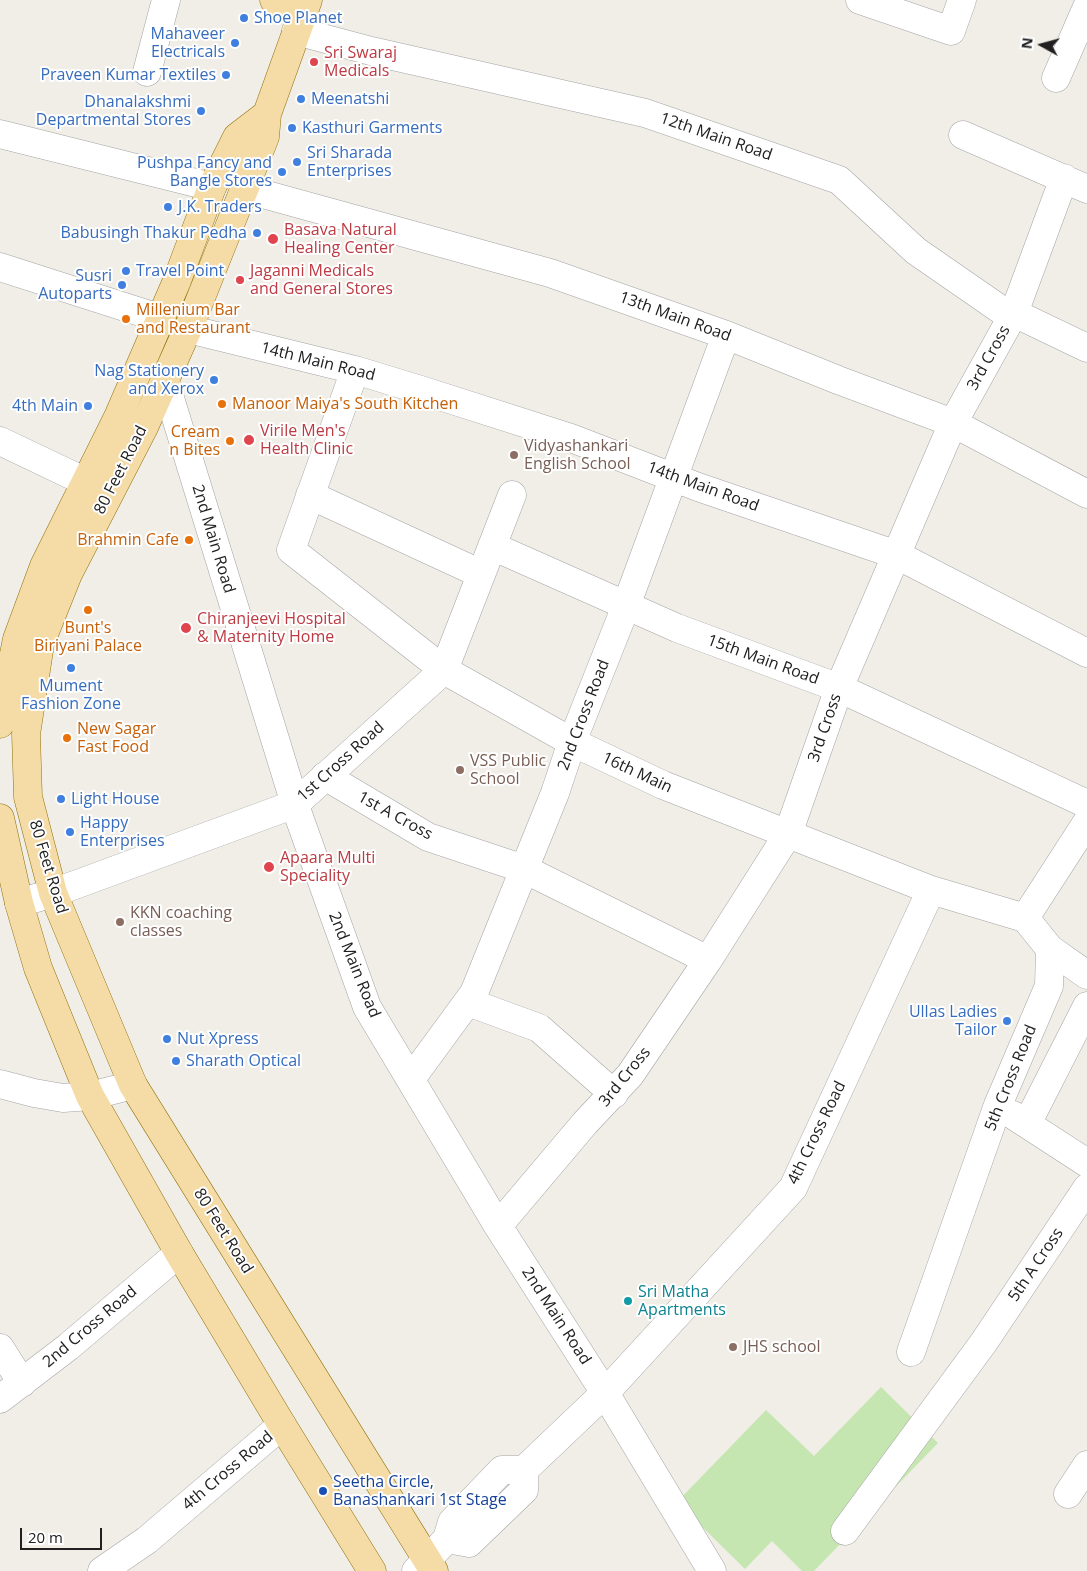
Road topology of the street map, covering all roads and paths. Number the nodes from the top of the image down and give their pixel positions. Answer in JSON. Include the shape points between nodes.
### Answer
{"nodes":[{"id":1,"x":166,"y":0,"type":"edge"},
{"id":2,"x":274,"y":0,"type":"edge"},
{"id":3,"x":860,"y":0,"type":"edge"},
{"id":4,"x":962,"y":0,"type":"edge"},
{"id":5,"x":1087,"y":6,"type":"edge"},
{"id":6,"x":303,"y":13,"type":"edge"},
{"id":7,"x":147,"y":72,"type":"dead end"},
{"id":8,"x":1056,"y":78,"type":"dead end"},
{"id":9,"x":267,"y":114,"type":"junction"},
{"id":10,"x":0,"y":134,"type":"edge"},
{"id":11,"x":963,"y":135,"type":"dead end"},
{"id":12,"x":1076,"y":184,"type":"edge"},
{"id":13,"x":212,"y":187,"type":"junction"},
{"id":14,"x":245,"y":189,"type":"junction"},
{"id":15,"x":0,"y":267,"type":"edge"},
{"id":16,"x":1014,"y":314,"type":"junction"},
{"id":17,"x":159,"y":318,"type":"junction"},
{"id":18,"x":188,"y":330,"type":"junction"},
{"id":19,"x":726,"y":335,"type":"junction"},
{"id":20,"x":1087,"y":348,"type":"edge"},
{"id":21,"x":355,"y":370,"type":"junction"},
{"id":22,"x":164,"y":382,"type":"junction"},
{"id":23,"x":953,"y":423,"type":"junction"},
{"id":24,"x":0,"y":442,"type":"edge"},
{"id":25,"x":674,"y":478,"type":"junction"},
{"id":26,"x":86,"y":481,"type":"junction"},
{"id":27,"x":110,"y":494,"type":"junction"},
{"id":28,"x":1087,"y":494,"type":"edge"},
{"id":29,"x":310,"y":495,"type":"junction"},
{"id":30,"x":512,"y":495,"type":"dead end"},
{"id":31,"x":492,"y":546,"type":"junction"},
{"id":32,"x":897,"y":555,"type":"junction"},
{"id":33,"x":481,"y":574,"type":"junction"},
{"id":34,"x":626,"y":606,"type":"junction"},
{"id":35,"x":1087,"y":653,"type":"edge"},
{"id":36,"x":444,"y":670,"type":"junction"},
{"id":37,"x":839,"y":688,"type":"junction"},
{"id":38,"x":0,"y":724,"type":"edge"},
{"id":39,"x":13,"y":734,"type":"edge"},
{"id":40,"x":572,"y":742,"type":"junction"},
{"id":41,"x":325,"y":776,"type":"junction"},
{"id":42,"x":295,"y":804,"type":"junction"},
{"id":43,"x":1087,"y":804,"type":"edge"},
{"id":44,"x":0,"y":818,"type":"edge"},
{"id":45,"x":1087,"y":822,"type":"edge"},
{"id":46,"x":788,"y":834,"type":"junction"},
{"id":47,"x":524,"y":869,"type":"junction"},
{"id":48,"x":932,"y":890,"type":"junction"},
{"id":49,"x":53,"y":893,"type":"junction"},
{"id":50,"x":19,"y":903,"type":"junction"},
{"id":51,"x":1025,"y":918,"type":"junction"},
{"id":52,"x":1050,"y":949,"type":"junction"},
{"id":53,"x":708,"y":960,"type":"junction"},
{"id":54,"x":1087,"y":975,"type":"edge"},
{"id":55,"x":468,"y":1002,"type":"junction"},
{"id":56,"x":1087,"y":1006,"type":"edge"},
{"id":57,"x":410,"y":1079,"type":"junction"},
{"id":58,"x":0,"y":1084,"type":"edge"},
{"id":59,"x":133,"y":1085,"type":"junction"},
{"id":60,"x":614,"y":1094,"type":"junction"},
{"id":61,"x":90,"y":1096,"type":"junction"},
{"id":62,"x":998,"y":1105,"type":"junction"},
{"id":63,"x":1027,"y":1124,"type":"junction"},
{"id":64,"x":1087,"y":1163,"type":"edge"},
{"id":65,"x":1087,"y":1188,"type":"edge"},
{"id":66,"x":498,"y":1226,"type":"junction"},
{"id":67,"x":179,"y":1253,"type":"junction"},
{"id":68,"x":0,"y":1348,"type":"edge"},
{"id":69,"x":911,"y":1352,"type":"dead end"},
{"id":70,"x":22,"y":1383,"type":"junction"},
{"id":71,"x":606,"y":1393,"type":"junction"},
{"id":72,"x":0,"y":1400,"type":"edge"},
{"id":73,"x":282,"y":1425,"type":"junction"},
{"id":74,"x":1087,"y":1465,"type":"edge"},
{"id":75,"x":1068,"y":1494,"type":"dead end"},
{"id":76,"x":844,"y":1531,"type":"dead end"},
{"id":77,"x":426,"y":1567,"type":"edge"},
{"id":78,"x":102,"y":1571,"type":"edge"},
{"id":79,"x":372,"y":1571,"type":"edge"},
{"id":80,"x":712,"y":1571,"type":"edge"}],
"edges":[{"from":1,"to":7,"type":"street"},
{"from":2,"to":6,"type":"main road"},
{"from":3,"to":4,"type":"street","via":[[951,31]]},
{"from":5,"to":8,"type":"street"},
{"from":6,"to":9,"type":"main road","name":"80 Feet Road"},
{"from":6,"to":16,"type":"street","name":"12th Main Road","via":[[381,53],[645,113],[839,180],[916,251],[1007,314]]},
{"from":9,"to":13,"type":"main road","name":"80 Feet Road","via":[[237,137]]},
{"from":9,"to":14,"type":"main road","name":"80 Feet Road","via":[[265,137]]},
{"from":10,"to":13,"type":"street"},
{"from":11,"to":12,"type":"street"},
{"from":12,"to":16,"type":"street","name":"3rd Cross"},
{"from":13,"to":17,"type":"main road","name":"80 Feet Road"},
{"from":14,"to":18,"type":"main road","name":"80 Feet Road"},
{"from":14,"to":19,"type":"street","name":"13th Main Road","via":[[550,273]]},
{"from":15,"to":17,"type":"street"},
{"from":16,"to":20,"type":"street","name":"12th Main Road"},
{"from":16,"to":23,"type":"street","name":"3rd Cross"},
{"from":17,"to":26,"type":"main road","name":"80 Feet Road","via":[[118,417]]},
{"from":18,"to":21,"type":"street","name":"14th Main Road"},
{"from":18,"to":22,"type":"main road","name":"80 Feet Road"},
{"from":19,"to":23,"type":"street","name":"13th Main Road"},
{"from":19,"to":25,"type":"street","name":"2nd Cross Road"},
{"from":21,"to":25,"type":"street","name":"14th Main Road","via":[[571,438]]},
{"from":21,"to":29,"type":"street"},
{"from":22,"to":27,"type":"main road","name":"80 Feet Road"},
{"from":22,"to":42,"type":"street","name":"2nd Main Road"},
{"from":23,"to":28,"type":"street","name":"13th Main Road"},
{"from":23,"to":32,"type":"street","name":"3rd Cross"},
{"from":24,"to":26,"type":"street"},
{"from":25,"to":32,"type":"street","name":"14th Main Road"},
{"from":25,"to":34,"type":"street","name":"2nd Cross Road"},
{"from":26,"to":27,"type":"street"},
{"from":26,"to":38,"type":"main road","name":"80 Feet Road","via":[[44,566],[17,639]]},
{"from":27,"to":39,"type":"main road","name":"80 Feet Road","via":[[68,574],[40,644]]},
{"from":29,"to":33,"type":"street"},
{"from":29,"to":36,"type":"street","name":"16th Main","via":[[291,550]]},
{"from":30,"to":31,"type":"street","name":"1st Cross Road"},
{"from":31,"to":33,"type":"street","name":"1st Cross Road"},
{"from":31,"to":34,"type":"street","name":"15th Main Road"},
{"from":32,"to":35,"type":"street","name":"14th Main Road"},
{"from":32,"to":37,"type":"street","name":"3rd Cross"},
{"from":33,"to":36,"type":"street","name":"1st Cross Road"},
{"from":34,"to":37,"type":"street","name":"15th Main Road"},
{"from":34,"to":40,"type":"street","name":"2nd Cross Road"},
{"from":36,"to":40,"type":"street","name":"16th Main"},
{"from":36,"to":41,"type":"street","name":"1st Cross Road"},
{"from":37,"to":43,"type":"street","name":"15th Main Road"},
{"from":37,"to":46,"type":"street","name":"3rd Cross"},
{"from":39,"to":49,"type":"main road","name":"80 Feet Road"},
{"from":40,"to":46,"type":"street","name":"16th Main","via":[[663,786]]},
{"from":40,"to":47,"type":"street","name":"2nd Cross Road"},
{"from":41,"to":42,"type":"street","name":"1st Cross Road"},
{"from":41,"to":47,"type":"street","name":"1st A Cross","via":[[428,837]]},
{"from":42,"to":49,"type":"street","name":"1st Cross Road"},
{"from":42,"to":57,"type":"street","name":"2nd Main Road","via":[[367,1007]]},
{"from":44,"to":50,"type":"main road","name":"80 Feet Road"},
{"from":45,"to":51,"type":"street"},
{"from":46,"to":48,"type":"street","name":"16th Main"},
{"from":46,"to":53,"type":"street","name":"3rd Cross"},
{"from":47,"to":53,"type":"street","name":"1st A Cross"},
{"from":47,"to":55,"type":"street","name":"2nd Cross Road"},
{"from":48,"to":51,"type":"street","name":"16th Main"},
{"from":48,"to":71,"type":"street","name":"4th Cross Road","via":[[793,1188]]},
{"from":49,"to":50,"type":"street","name":"1st Cross Road"},
{"from":49,"to":59,"type":"main road","name":"80 Feet Road"},
{"from":50,"to":61,"type":"main road","name":"80 Feet Road","via":[[38,968]]},
{"from":51,"to":52,"type":"street"},
{"from":52,"to":54,"type":"street"},
{"from":52,"to":62,"type":"street","name":"5th Cross Road","via":[[1050,986]]},
{"from":53,"to":60,"type":"street","name":"3rd Cross"},
{"from":55,"to":57,"type":"street","name":"2nd Cross Road"},
{"from":55,"to":60,"type":"street","via":[[539,1028]]},
{"from":56,"to":63,"type":"street"},
{"from":57,"to":66,"type":"street","name":"2nd Main Road"},
{"from":58,"to":61,"type":"street","via":[[63,1098]]},
{"from":59,"to":61,"type":"street"},
{"from":59,"to":77,"type":"main road","name":"80 Feet Road"},
{"from":60,"to":66,"type":"street","name":"3rd Cross","via":[[585,1123]]},
{"from":61,"to":67,"type":"main road","name":"80 Feet Road"},
{"from":62,"to":63,"type":"street"},
{"from":62,"to":69,"type":"street","name":"5th Cross Road"},
{"from":63,"to":64,"type":"street"},
{"from":65,"to":76,"type":"street","name":"5th A Cross","via":[[984,1342]]},
{"from":66,"to":71,"type":"street","name":"2nd Main Road"},
{"from":67,"to":70,"type":"street","name":"2nd Cross Road"},
{"from":67,"to":73,"type":"main road","name":"80 Feet Road"},
{"from":68,"to":70,"type":"street"},
{"from":70,"to":72,"type":"street","name":"2nd Cross Road"},
{"from":71,"to":77,"type":"street","name":"4th Cross Road","via":[[524,1470],[502,1470],[452,1522],[447,1539]]},
{"from":71,"to":80,"type":"street","name":"2nd Main Road"},
{"from":73,"to":78,"type":"street","name":"4th Cross Road","via":[[147,1540]]},
{"from":73,"to":79,"type":"main road","name":"80 Feet Road"},
{"from":74,"to":75,"type":"street"}]}
